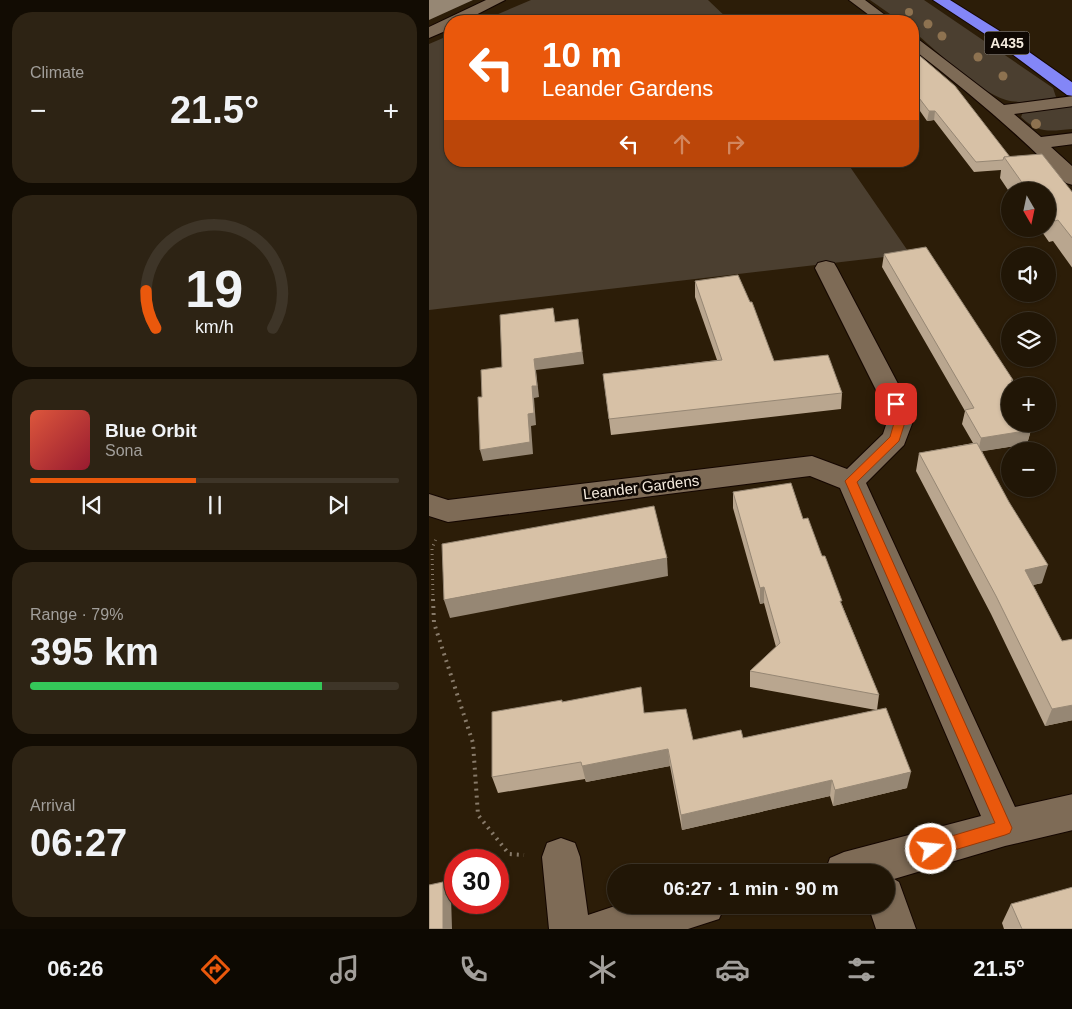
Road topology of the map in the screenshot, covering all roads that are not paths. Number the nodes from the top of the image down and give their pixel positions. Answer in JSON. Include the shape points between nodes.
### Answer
{"nodes":[{"id":1,"x":498,"y":0,"type":"edge"},
{"id":2,"x":856,"y":0,"type":"edge"},
{"id":3,"x":940,"y":0,"type":"edge"},
{"id":4,"x":467,"y":15,"type":"edge"},
{"id":5,"x":877,"y":15,"type":"edge"},
{"id":6,"x":444,"y":25,"type":"edge"},
{"id":7,"x":429,"y":32,"type":"edge"},
{"id":8,"x":919,"y":47,"type":"edge"},
{"id":9,"x":1072,"y":91,"type":"edge"},
{"id":10,"x":1072,"y":101,"type":"edge"},
{"id":11,"x":1002,"y":110,"type":"junction"},
{"id":12,"x":1072,"y":138,"type":"edge"},
{"id":13,"x":1039,"y":143,"type":"junction"},
{"id":14,"x":1072,"y":179,"type":"edge"},
{"id":15,"x":826,"y":268,"type":"dead end"},
{"id":16,"x":851,"y":481,"type":"junction"},
{"id":17,"x":439,"y":508,"type":"edge"},
{"id":18,"x":1072,"y":812,"type":"edge"},
{"id":19,"x":1005,"y":828,"type":"junction"},
{"id":20,"x":561,"y":856,"type":"road end"},
{"id":21,"x":895,"y":868,"type":"edge"},
{"id":22,"x":666,"y":914,"type":"edge"},
{"id":23,"x":888,"y":914,"type":"edge"},
{"id":24,"x":569,"y":929,"type":"edge"},
{"id":25,"x":602,"y":929,"type":"edge"},
{"id":26,"x":896,"y":929,"type":"edge"}],
"edges":[{"from":1,"to":4,"type":"street"},
{"from":2,"to":5,"type":"street"},
{"from":3,"to":9,"type":"highway","number":"A435","via":[[993,32]]},
{"from":6,"to":7,"type":"street"},
{"from":8,"to":11,"type":"street"},
{"from":10,"to":11,"type":"street"},
{"from":11,"to":13,"type":"street"},
{"from":12,"to":13,"type":"street"},
{"from":13,"to":14,"type":"street"},
{"from":15,"to":16,"type":"street","via":[[902,416],[895,438]]},
{"from":16,"to":17,"type":"street","name":"Leander Gardens","via":[[812,466]]},
{"from":16,"to":19,"type":"street"},
{"from":18,"to":19,"type":"street"},
{"from":19,"to":21,"type":"street"},
{"from":20,"to":24,"type":"street"},
{"from":22,"to":25,"type":"street"},
{"from":23,"to":26,"type":"street"}]}
